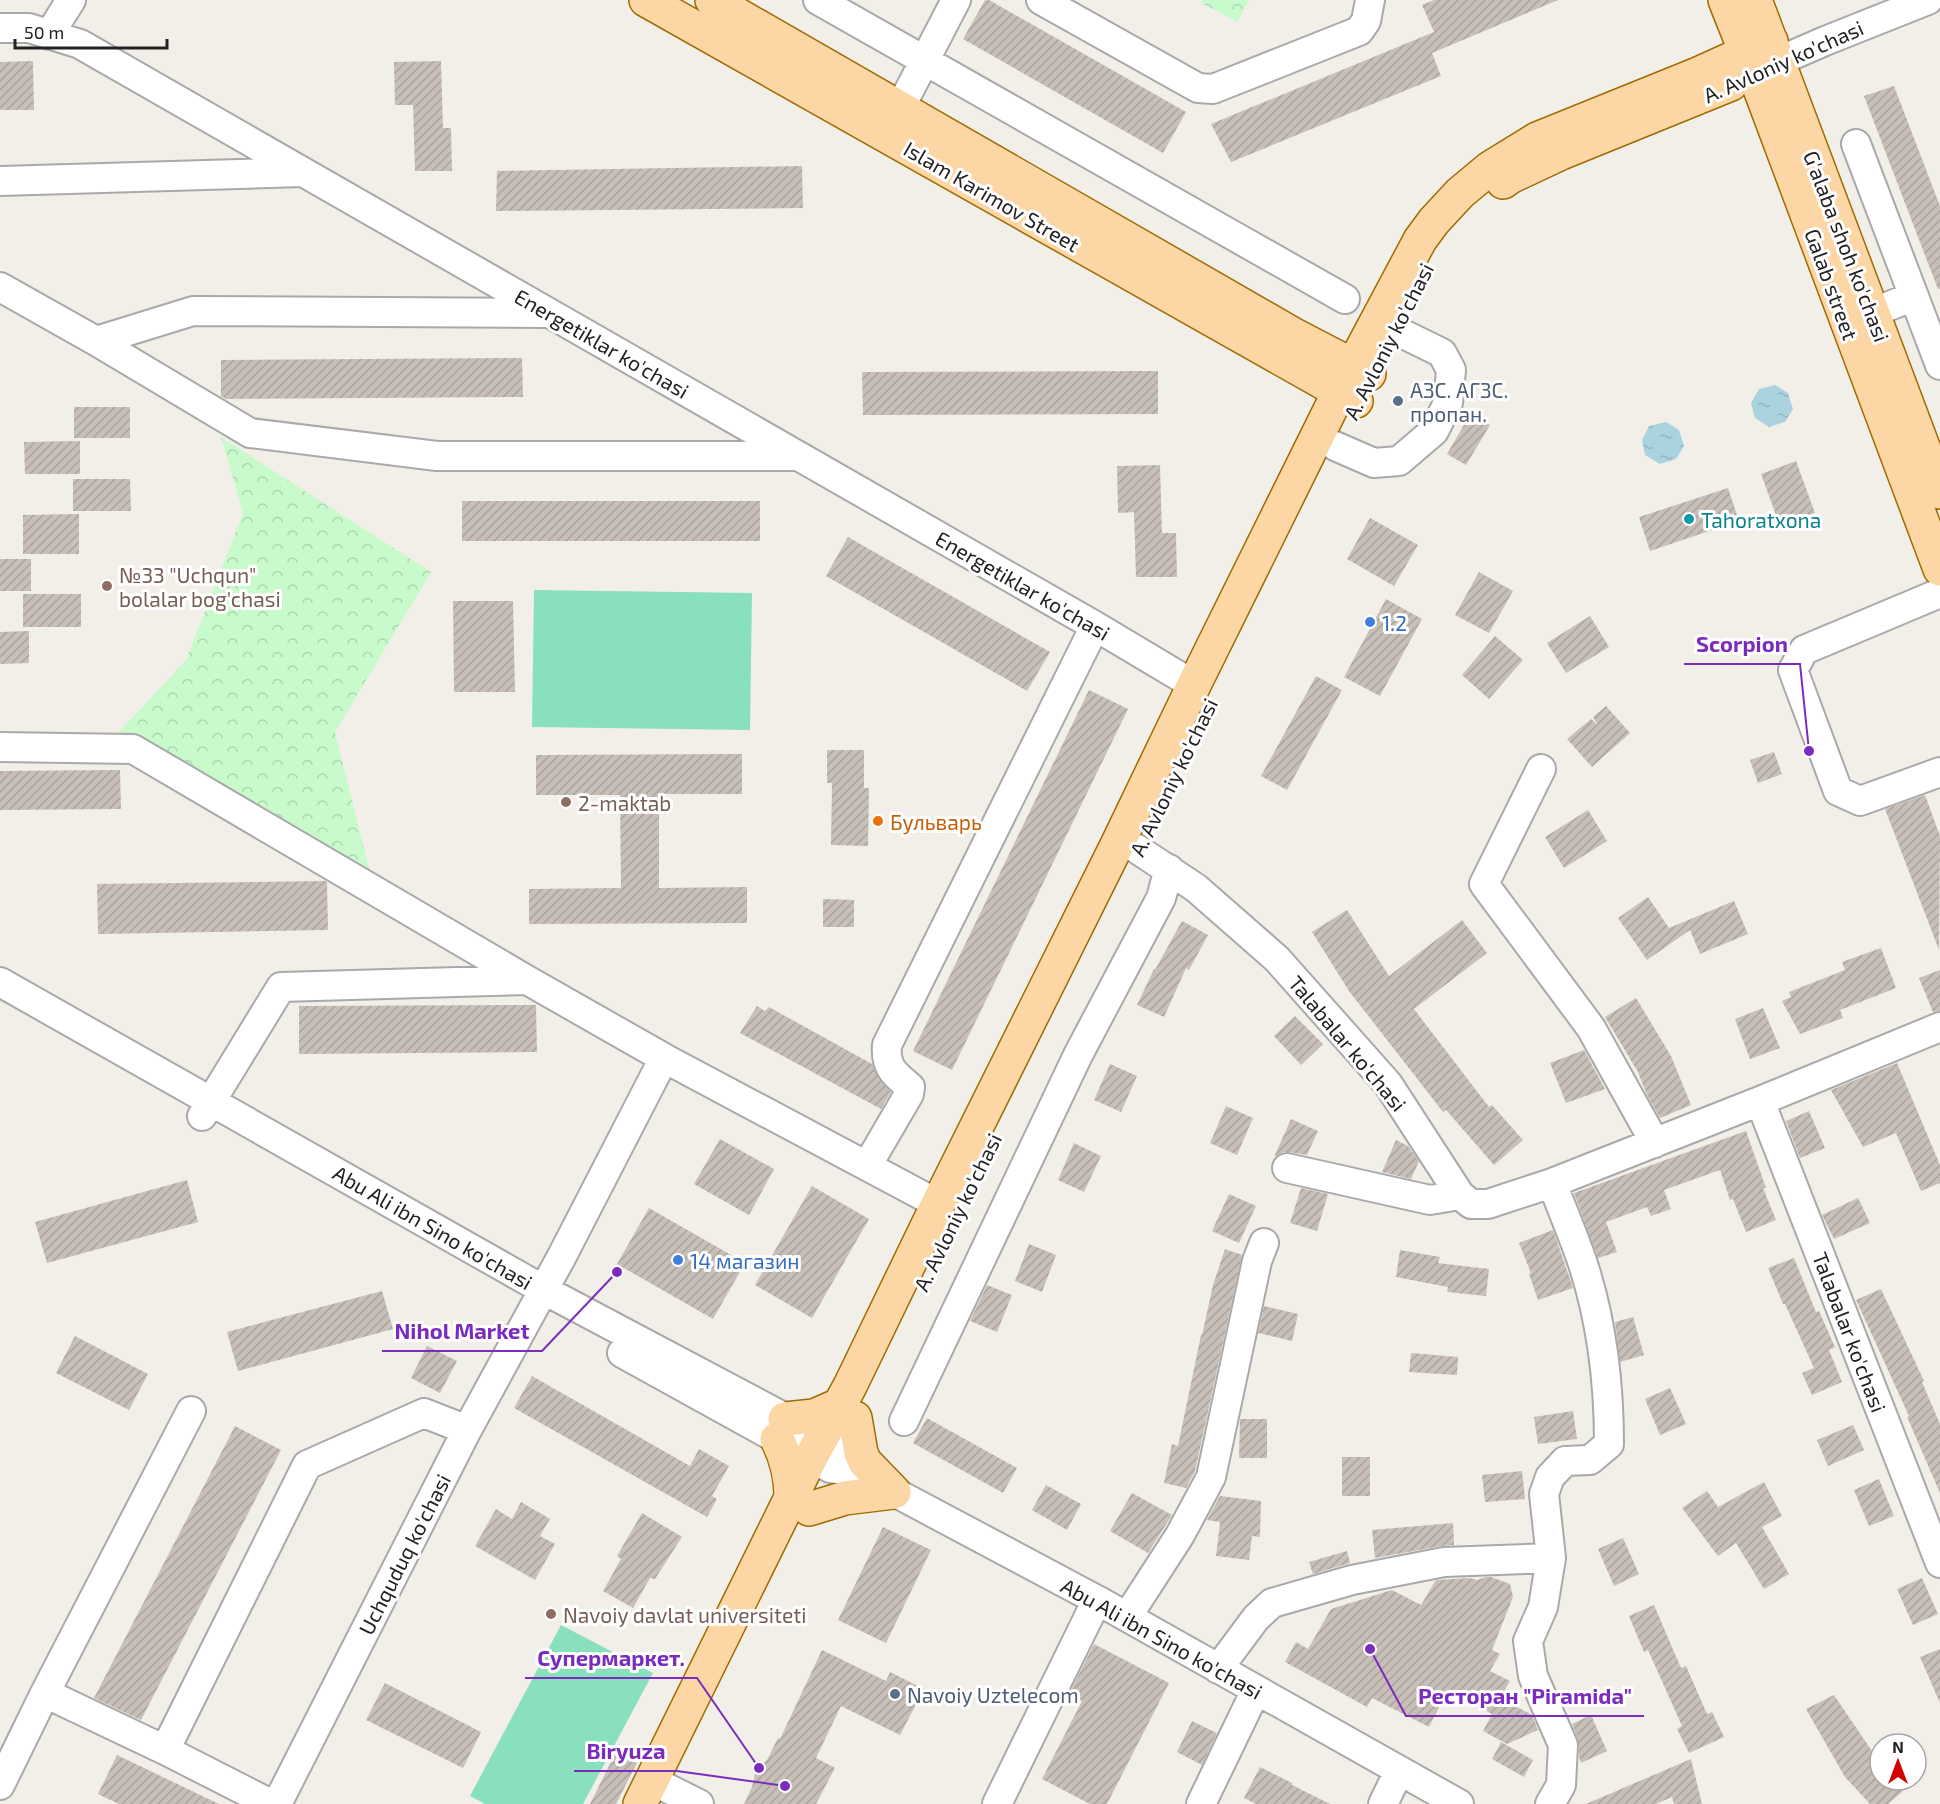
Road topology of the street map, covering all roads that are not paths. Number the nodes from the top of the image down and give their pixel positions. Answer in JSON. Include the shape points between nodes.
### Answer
{"nodes":[{"id":1,"x":71,"y":0,"type":"edge"},
{"id":2,"x":646,"y":0,"type":"edge"},
{"id":3,"x":712,"y":0,"type":"edge"},
{"id":4,"x":818,"y":0,"type":"edge"},
{"id":5,"x":956,"y":0,"type":"edge"},
{"id":6,"x":1041,"y":0,"type":"edge"},
{"id":7,"x":1370,"y":0,"type":"edge"},
{"id":8,"x":1725,"y":0,"type":"edge"},
{"id":9,"x":1755,"y":0,"type":"edge"},
{"id":10,"x":1878,"y":0,"type":"edge"},
{"id":11,"x":1928,"y":0,"type":"edge"},
{"id":12,"x":0,"y":28,"type":"edge"},
{"id":13,"x":49,"y":35,"type":"junction"},
{"id":14,"x":1763,"y":57,"type":"junction"},
{"id":15,"x":925,"y":61,"type":"junction"},
{"id":16,"x":900,"y":108,"type":"junction"},
{"id":17,"x":1856,"y":144,"type":"dead end"},
{"id":18,"x":303,"y":172,"type":"junction"},
{"id":19,"x":0,"y":181,"type":"edge"},
{"id":20,"x":0,"y":287,"type":"edge"},
{"id":21,"x":1914,"y":296,"type":"junction"},
{"id":22,"x":1345,"y":299,"type":"dead end"},
{"id":23,"x":548,"y":313,"type":"junction"},
{"id":24,"x":1872,"y":313,"type":"junction"},
{"id":25,"x":1391,"y":328,"type":"junction"},
{"id":26,"x":96,"y":340,"type":"junction"},
{"id":27,"x":1940,"y":365,"type":"edge"},
{"id":28,"x":1354,"y":383,"type":"junction"},
{"id":29,"x":1335,"y":446,"type":"junction"},
{"id":30,"x":798,"y":456,"type":"junction"},
{"id":31,"x":1940,"y":492,"type":"edge"},
{"id":32,"x":1940,"y":568,"type":"edge"},
{"id":33,"x":1940,"y":593,"type":"edge"},
{"id":34,"x":1095,"y":626,"type":"junction"},
{"id":35,"x":1194,"y":685,"type":"junction"},
{"id":36,"x":0,"y":747,"type":"edge"},
{"id":37,"x":1541,"y":769,"type":"dead end"},
{"id":38,"x":1940,"y":772,"type":"edge"},
{"id":39,"x":1137,"y":849,"type":"junction"},
{"id":40,"x":1169,"y":869,"type":"junction"},
{"id":41,"x":527,"y":980,"type":"junction"},
{"id":42,"x":0,"y":982,"type":"edge"},
{"id":43,"x":0,"y":1004,"type":"edge"},
{"id":44,"x":1940,"y":1027,"type":"edge"},
{"id":45,"x":664,"y":1058,"type":"junction"},
{"id":46,"x":1760,"y":1101,"type":"junction"},
{"id":47,"x":206,"y":1110,"type":"junction"},
{"id":48,"x":1655,"y":1143,"type":"junction"},
{"id":49,"x":867,"y":1166,"type":"junction"},
{"id":50,"x":1287,"y":1168,"type":"dead end"},
{"id":51,"x":1552,"y":1183,"type":"junction"},
{"id":52,"x":1460,"y":1195,"type":"junction"},
{"id":53,"x":938,"y":1204,"type":"junction"},
{"id":54,"x":1264,"y":1243,"type":"dead end"},
{"id":55,"x":539,"y":1297,"type":"junction"},
{"id":56,"x":847,"y":1411,"type":"junction"},
{"id":57,"x":191,"y":1412,"type":"dead end"},
{"id":58,"x":904,"y":1421,"type":"dead end"},
{"id":59,"x":781,"y":1429,"type":"junction"},
{"id":60,"x":467,"y":1430,"type":"junction"},
{"id":61,"x":826,"y":1453,"type":"junction"},
{"id":62,"x":894,"y":1492,"type":"junction"},
{"id":63,"x":800,"y":1504,"type":"junction"},
{"id":64,"x":1551,"y":1558,"type":"junction"},
{"id":65,"x":1940,"y":1563,"type":"edge"},
{"id":66,"x":1097,"y":1600,"type":"junction"},
{"id":67,"x":1127,"y":1617,"type":"junction"},
{"id":68,"x":1218,"y":1669,"type":"junction"},
{"id":69,"x":1256,"y":1690,"type":"junction"},
{"id":70,"x":45,"y":1693,"type":"junction"},
{"id":71,"x":165,"y":1750,"type":"junction"},
{"id":72,"x":1399,"y":1771,"type":"junction"},
{"id":73,"x":0,"y":1785,"type":"edge"},
{"id":74,"x":656,"y":1795,"type":"edge"},
{"id":75,"x":271,"y":1804,"type":"edge"},
{"id":76,"x":277,"y":1804,"type":"edge"},
{"id":77,"x":699,"y":1804,"type":"edge"},
{"id":78,"x":997,"y":1804,"type":"edge"},
{"id":79,"x":1201,"y":1804,"type":"edge"},
{"id":80,"x":1383,"y":1804,"type":"edge"},
{"id":81,"x":1459,"y":1804,"type":"edge"},
{"id":82,"x":1550,"y":1804,"type":"edge"}],
"edges":[{"from":1,"to":13,"type":"street"},
{"from":2,"to":28,"type":"main road","name":"Islam Karimov Street"},
{"from":3,"to":16,"type":"main road","name":"Islam Karimov Street"},
{"from":4,"to":15,"type":"street"},
{"from":5,"to":15,"type":"street"},
{"from":6,"to":7,"type":"street","via":[[1198,88],[1213,89],[1359,32],[1366,21]]},
{"from":8,"to":14,"type":"main road","name":"Galab street"},
{"from":9,"to":14,"type":"main road","name":"G'alaba shoh ko'chasi"},
{"from":10,"to":14,"type":"street","name":"A. Avloniy ko'chasi"},
{"from":11,"to":14,"type":"street","name":"A. Avloniy ko'chasi","via":[[1825,40]]},
{"from":12,"to":13,"type":"street","name":"Energetiklar ko'chasi","via":[[29,28]]},
{"from":13,"to":18,"type":"street","name":"Energetiklar ko'chasi","via":[[80,44]]},
{"from":14,"to":24,"type":"main road","name":"G'alaba shoh ko'chasi"},
{"from":14,"to":25,"type":"main road","name":"A. Avloniy ko'chasi","via":[[1707,94],[1510,177],[1485,196],[1439,245]]},
{"from":14,"to":28,"type":"main road","name":"A. Avloniy ko'chasi","via":[[1698,74],[1537,139],[1490,168],[1461,193],[1420,240]]},
{"from":14,"to":32,"type":"main road","name":"Galab street"},
{"from":15,"to":16,"type":"street"},
{"from":15,"to":22,"type":"street"},
{"from":16,"to":28,"type":"main road","name":"Islam Karimov Street","via":[[1296,336]]},
{"from":17,"to":21,"type":"street"},
{"from":18,"to":19,"type":"street"},
{"from":18,"to":23,"type":"street","name":"Energetiklar ko'chasi"},
{"from":20,"to":26,"type":"street"},
{"from":21,"to":24,"type":"street"},
{"from":21,"to":27,"type":"street"},
{"from":23,"to":26,"type":"street","via":[[193,311]]},
{"from":23,"to":30,"type":"street","name":"Energetiklar ko'chasi"},
{"from":24,"to":31,"type":"main road","name":"G'alaba shoh ko'chasi"},
{"from":25,"to":28,"type":"main road","name":"A. Avloniy ko'chasi"},
{"from":25,"to":29,"type":"street","via":[[1442,353],[1451,370],[1448,403],[1434,431],[1400,461],[1374,463]]},
{"from":26,"to":30,"type":"street","via":[[250,434],[437,456]]},
{"from":28,"to":29,"type":"main road","name":"A. Avloniy ko'chasi"},
{"from":28,"to":35,"type":"main road","name":"A. Avloniy ko'chasi"},
{"from":29,"to":39,"type":"main road","name":"A. Avloniy ko'chasi"},
{"from":30,"to":34,"type":"street","name":"Energetiklar ko'chasi"},
{"from":33,"to":38,"type":"street","via":[[1804,650],[1793,670],[1838,791],[1860,801]]},
{"from":34,"to":35,"type":"street","name":"Energetiklar ko'chasi"},
{"from":34,"to":49,"type":"street","via":[[887,1045],[886,1059],[910,1087],[909,1094]]},
{"from":35,"to":53,"type":"main road","name":"A. Avloniy ko'chasi"},
{"from":36,"to":41,"type":"street","via":[[133,748]]},
{"from":37,"to":48,"type":"street","via":[[1484,884],[1591,1028]]},
{"from":39,"to":40,"type":"street","name":"Talabalar ko'chasi"},
{"from":39,"to":56,"type":"main road","name":"A. Avloniy ko'chasi"},
{"from":40,"to":52,"type":"street","name":"Talabalar ko'chasi","via":[[1277,959],[1388,1084]]},
{"from":40,"to":58,"type":"street","via":[[1161,898],[1077,1055]]},
{"from":41,"to":45,"type":"street"},
{"from":41,"to":47,"type":"street","via":[[281,987]]},
{"from":42,"to":47,"type":"street","name":"Abu Ali ibn Sino ko'chasi"},
{"from":43,"to":47,"type":"street","name":"Abu Ali ibn Sino ko'chasi"},
{"from":44,"to":46,"type":"street"},
{"from":45,"to":49,"type":"street"},
{"from":45,"to":55,"type":"street","name":"Uchquduq ko'chasi"},
{"from":46,"to":48,"type":"street"},
{"from":46,"to":65,"type":"street","name":"Talabalar ko'chasi"},
{"from":47,"to":55,"type":"street","name":"Abu Ali ibn Sino ko'chasi"},
{"from":48,"to":51,"type":"street"},
{"from":49,"to":53,"type":"street"},
{"from":50,"to":52,"type":"street","via":[[1431,1200]]},
{"from":51,"to":52,"type":"street","via":[[1488,1204],[1471,1204]]},
{"from":51,"to":64,"type":"street","via":[[1582,1261],[1599,1324],[1609,1444],[1590,1460],[1565,1461],[1550,1477],[1544,1494]]},
{"from":53,"to":56,"type":"main road","name":"A. Avloniy ko'chasi"},
{"from":54,"to":67,"type":"street","via":[[1211,1477],[1180,1535]]},
{"from":55,"to":59,"type":"street","name":"Abu Ali ibn Sino ko'chasi"},
{"from":55,"to":60,"type":"street","name":"Uchquduq ko'chasi"},
{"from":56,"to":59,"type":"main road","via":[[814,1416]]},
{"from":56,"to":61,"type":"main road","name":"A. Avloniy ko'chasi"},
{"from":56,"to":62,"type":"main road","via":[[865,1462]]},
{"from":57,"to":70,"type":"street"},
{"from":59,"to":61,"type":"street","name":"Abu Ali ibn Sino ko'chasi"},
{"from":59,"to":63,"type":"main road"},
{"from":60,"to":71,"type":"street","via":[[424,1413],[307,1465]]},
{"from":60,"to":76,"type":"street","name":"Uchquduq ko'chasi"},
{"from":61,"to":62,"type":"street","name":"Abu Ali ibn Sino ko'chasi"},
{"from":61,"to":63,"type":"main road","name":"A. Avloniy ko'chasi"},
{"from":62,"to":63,"type":"main road"},
{"from":62,"to":66,"type":"street","name":"Abu Ali ibn Sino ko'chasi"},
{"from":63,"to":74,"type":"main road","name":"A. Avloniy ko'chasi"},
{"from":64,"to":68,"type":"street","via":[[1444,1562],[1352,1580],[1272,1603]]},
{"from":64,"to":82,"type":"street","via":[[1543,1607],[1528,1641],[1533,1676],[1563,1745],[1561,1785]]},
{"from":66,"to":67,"type":"street","name":"Abu Ali ibn Sino ko'chasi"},
{"from":66,"to":78,"type":"street"},
{"from":67,"to":68,"type":"street","name":"Abu Ali ibn Sino ko'chasi"},
{"from":68,"to":69,"type":"street","name":"Abu Ali ibn Sino ko'chasi"},
{"from":69,"to":72,"type":"street","name":"Abu Ali ibn Sino ko'chasi"},
{"from":69,"to":79,"type":"street"},
{"from":70,"to":71,"type":"street"},
{"from":70,"to":73,"type":"street"},
{"from":71,"to":75,"type":"street"},
{"from":72,"to":80,"type":"street"},
{"from":72,"to":81,"type":"street","name":"Abu Ali ibn Sino ko'chasi"},
{"from":74,"to":77,"type":"street"}]}
